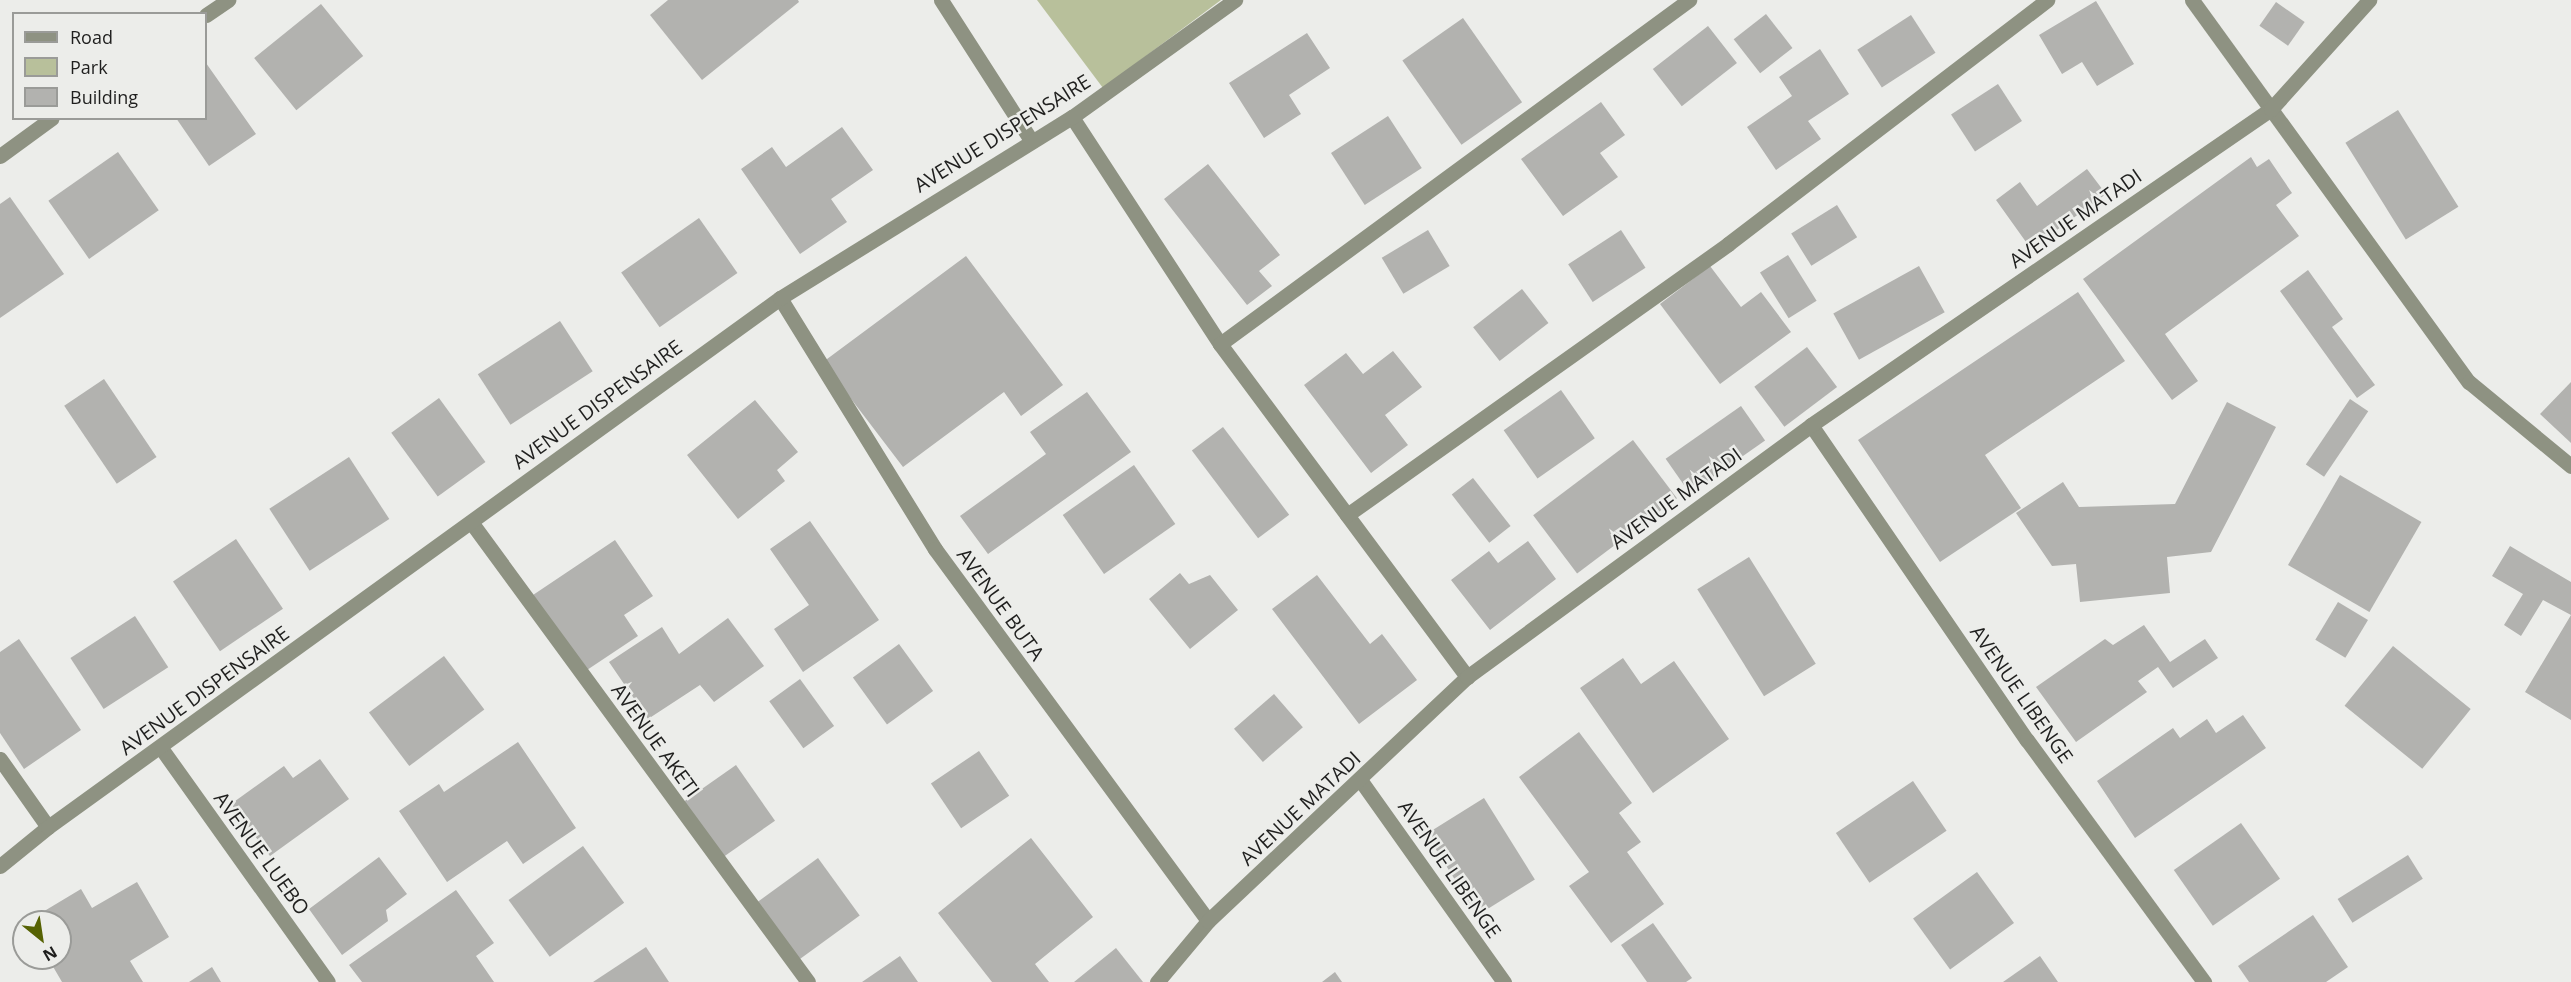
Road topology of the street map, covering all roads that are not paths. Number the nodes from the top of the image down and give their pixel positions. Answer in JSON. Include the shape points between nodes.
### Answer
{"nodes":[{"id":1,"x":228,"y":0,"type":"edge"},
{"id":2,"x":940,"y":0,"type":"edge"},
{"id":3,"x":1235,"y":0,"type":"edge"},
{"id":4,"x":1689,"y":0,"type":"edge"},
{"id":5,"x":2047,"y":0,"type":"edge"},
{"id":6,"x":2192,"y":0,"type":"edge"},
{"id":7,"x":2369,"y":0,"type":"edge"},
{"id":8,"x":207,"y":14,"type":"edge"},
{"id":9,"x":2271,"y":109,"type":"junction"},
{"id":10,"x":1072,"y":117,"type":"junction"},
{"id":11,"x":49,"y":120,"type":"edge"},
{"id":12,"x":1031,"y":140,"type":"junction"},
{"id":13,"x":0,"y":156,"type":"edge"},
{"id":14,"x":780,"y":298,"type":"junction"},
{"id":15,"x":1220,"y":344,"type":"junction"},
{"id":16,"x":1811,"y":425,"type":"junction"},
{"id":17,"x":2571,"y":466,"type":"edge"},
{"id":18,"x":1347,"y":515,"type":"junction"},
{"id":19,"x":471,"y":522,"type":"junction"},
{"id":20,"x":1467,"y":677,"type":"junction"},
{"id":21,"x":161,"y":748,"type":"junction"},
{"id":22,"x":0,"y":759,"type":"edge"},
{"id":23,"x":1361,"y":781,"type":"junction"},
{"id":24,"x":48,"y":827,"type":"junction"},
{"id":25,"x":0,"y":866,"type":"edge"},
{"id":26,"x":1208,"y":921,"type":"junction"},
{"id":27,"x":328,"y":982,"type":"edge"},
{"id":28,"x":808,"y":982,"type":"edge"},
{"id":29,"x":1157,"y":982,"type":"edge"},
{"id":30,"x":1504,"y":982,"type":"edge"},
{"id":31,"x":2204,"y":982,"type":"edge"}],
"edges":[{"from":1,"to":8,"type":"street"},
{"from":2,"to":12,"type":"street"},
{"from":3,"to":10,"type":"street","name":"AVENUE DISPENSAIRE"},
{"from":4,"to":15,"type":"street"},
{"from":5,"to":18,"type":"street","via":[[1728,244]]},
{"from":6,"to":9,"type":"street"},
{"from":7,"to":9,"type":"street","name":"AVENUE MATADI"},
{"from":9,"to":16,"type":"street","name":"AVENUE MATADI"},
{"from":9,"to":17,"type":"street","via":[[2469,382]]},
{"from":10,"to":12,"type":"street","name":"AVENUE DISPENSAIRE"},
{"from":10,"to":15,"type":"street"},
{"from":11,"to":13,"type":"street"},
{"from":12,"to":14,"type":"street","name":"AVENUE DISPENSAIRE"},
{"from":14,"to":19,"type":"street","name":"AVENUE DISPENSAIRE"},
{"from":14,"to":26,"type":"street","name":"AVENUE BUTA","via":[[935,549]]},
{"from":15,"to":18,"type":"street"},
{"from":16,"to":20,"type":"street","name":"AVENUE MATADI"},
{"from":16,"to":31,"type":"street","name":"AVENUE LIBENGE","via":[[2027,740]]},
{"from":18,"to":20,"type":"street"},
{"from":19,"to":21,"type":"street","name":"AVENUE DISPENSAIRE"},
{"from":19,"to":28,"type":"street","name":"AVENUE AKETI"},
{"from":20,"to":23,"type":"street","name":"AVENUE MATADI"},
{"from":21,"to":24,"type":"street","name":"AVENUE DISPENSAIRE"},
{"from":21,"to":27,"type":"street","name":"AVENUE LUEBO"},
{"from":22,"to":24,"type":"street"},
{"from":23,"to":26,"type":"street","name":"AVENUE MATADI"},
{"from":23,"to":30,"type":"street","name":"AVENUE LIBENGE"},
{"from":24,"to":25,"type":"street","name":"AVENUE DISPENSAIRE"},
{"from":26,"to":29,"type":"street","name":"AVENUE MATADI"}]}
